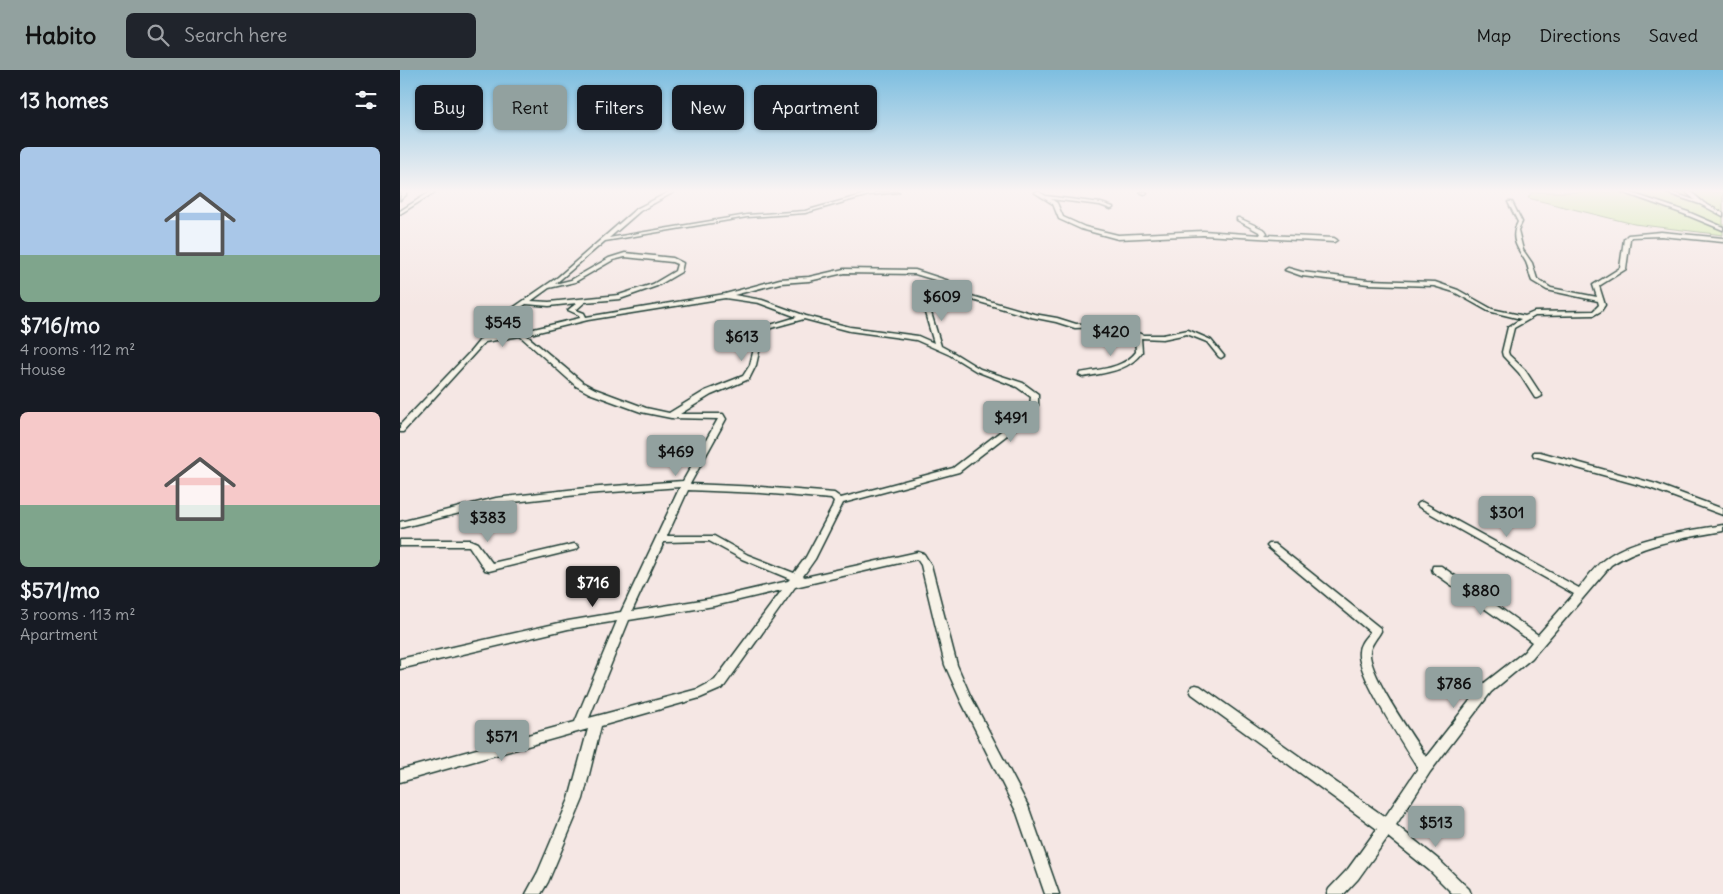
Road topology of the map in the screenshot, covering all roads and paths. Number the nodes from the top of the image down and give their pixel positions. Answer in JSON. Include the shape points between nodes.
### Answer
{"nodes":[{"id":1,"x":614,"y":230,"type":"edge"},
{"id":2,"x":660,"y":230,"type":"edge"},
{"id":3,"x":1091,"y":230,"type":"edge"},
{"id":4,"x":1263,"y":230,"type":"edge"},
{"id":5,"x":1516,"y":230,"type":"edge"},
{"id":6,"x":1260,"y":237,"type":"junction"},
{"id":7,"x":603,"y":240,"type":"junction"},
{"id":8,"x":1334,"y":240,"type":"dead end"},
{"id":9,"x":1723,"y":240,"type":"edge"},
{"id":10,"x":1288,"y":270,"type":"dead end"},
{"id":11,"x":546,"y":288,"type":"junction"},
{"id":12,"x":959,"y":294,"type":"junction"},
{"id":13,"x":725,"y":296,"type":"junction"},
{"id":14,"x":588,"y":300,"type":"junction"},
{"id":15,"x":1601,"y":300,"type":"junction"},
{"id":16,"x":525,"y":302,"type":"junction"},
{"id":17,"x":804,"y":317,"type":"junction"},
{"id":18,"x":1526,"y":318,"type":"junction"},
{"id":19,"x":584,"y":319,"type":"junction"},
{"id":20,"x":521,"y":334,"type":"junction"},
{"id":21,"x":1138,"y":336,"type":"junction"},
{"id":22,"x":482,"y":340,"type":"junction"},
{"id":23,"x":938,"y":346,"type":"junction"},
{"id":24,"x":1221,"y":356,"type":"dead end"},
{"id":25,"x":1083,"y":375,"type":"dead end"},
{"id":26,"x":1538,"y":396,"type":"dead end"},
{"id":27,"x":671,"y":416,"type":"junction"},
{"id":28,"x":400,"y":430,"type":"edge"},
{"id":29,"x":1537,"y":454,"type":"dead end"},
{"id":30,"x":685,"y":486,"type":"junction"},
{"id":31,"x":839,"y":500,"type":"junction"},
{"id":32,"x":1422,"y":505,"type":"dead end"},
{"id":33,"x":1723,"y":512,"type":"edge"},
{"id":34,"x":400,"y":525,"type":"edge"},
{"id":35,"x":1723,"y":528,"type":"edge"},
{"id":36,"x":662,"y":539,"type":"junction"},
{"id":37,"x":400,"y":543,"type":"edge"},
{"id":38,"x":1272,"y":546,"type":"dead end"},
{"id":39,"x":574,"y":547,"type":"dead end"},
{"id":40,"x":1437,"y":569,"type":"dead end"},
{"id":41,"x":798,"y":581,"type":"junction"},
{"id":42,"x":1580,"y":593,"type":"junction"},
{"id":43,"x":625,"y":615,"type":"junction"},
{"id":44,"x":1540,"y":642,"type":"junction"},
{"id":45,"x":400,"y":664,"type":"edge"},
{"id":46,"x":1196,"y":690,"type":"dead end"},
{"id":47,"x":596,"y":723,"type":"junction"},
{"id":48,"x":579,"y":727,"type":"junction"},
{"id":49,"x":1425,"y":768,"type":"junction"},
{"id":50,"x":400,"y":776,"type":"edge"},
{"id":51,"x":1387,"y":827,"type":"junction"},
{"id":52,"x":533,"y":894,"type":"edge"},
{"id":53,"x":1052,"y":894,"type":"edge"},
{"id":54,"x":1334,"y":894,"type":"edge"},
{"id":55,"x":1464,"y":894,"type":"edge"}],
"edges":[{"from":1,"to":7,"type":"street"},
{"from":2,"to":7,"type":"street"},
{"from":3,"to":6,"type":"street","via":[[1126,238],[1198,232]]},
{"from":4,"to":6,"type":"street"},
{"from":5,"to":15,"type":"street","via":[[1520,250],[1529,263],[1534,280],[1549,288]]},
{"from":6,"to":8,"type":"street"},
{"from":7,"to":11,"type":"street"},
{"from":9,"to":15,"type":"street","via":[[1661,234],[1630,236],[1623,269],[1596,285]]},
{"from":10,"to":18,"type":"street","via":[[1368,282],[1435,284],[1456,291],[1490,310]]},
{"from":11,"to":14,"type":"street","via":[[573,281],[601,264],[626,255],[680,263],[678,272],[655,285],[620,297]]},
{"from":11,"to":16,"type":"street"},
{"from":12,"to":13,"type":"street","via":[[947,282],[915,272],[848,271],[780,282]]},
{"from":12,"to":21,"type":"street","via":[[1071,325],[1101,325]]},
{"from":12,"to":23,"type":"street","via":[[939,295],[926,306]]},
{"from":13,"to":17,"type":"street","via":[[769,303]]},
{"from":13,"to":19,"type":"street"},
{"from":14,"to":16,"type":"street","via":[[549,304]]},
{"from":14,"to":19,"type":"street","via":[[571,310],[582,313]]},
{"from":15,"to":18,"type":"street","via":[[1602,306],[1594,313],[1542,313]]},
{"from":16,"to":22,"type":"street","via":[[499,320]]},
{"from":17,"to":23,"type":"street","via":[[850,329],[912,336]]},
{"from":17,"to":27,"type":"street","via":[[768,327],[760,334],[753,365],[746,377],[708,393]]},
{"from":18,"to":26,"type":"street","via":[[1509,329],[1505,352]]},
{"from":19,"to":20,"type":"street"},
{"from":20,"to":22,"type":"street"},
{"from":20,"to":27,"type":"street","via":[[585,387],[639,408]]},
{"from":21,"to":24,"type":"street","via":[[1194,333],[1209,341]]},
{"from":21,"to":25,"type":"street","via":[[1139,352],[1134,359]]},
{"from":22,"to":28,"type":"street"},
{"from":23,"to":31,"type":"street","via":[[978,370],[1032,392],[1036,400],[1034,405],[1021,420],[956,470]]},
{"from":27,"to":30,"type":"street","via":[[720,416],[722,419]]},
{"from":29,"to":33,"type":"street","via":[[1654,486]]},
{"from":30,"to":31,"type":"street","via":[[834,496]]},
{"from":30,"to":34,"type":"street","via":[[586,491],[496,501]]},
{"from":30,"to":36,"type":"street"},
{"from":31,"to":41,"type":"street"},
{"from":32,"to":42,"type":"street"},
{"from":35,"to":42,"type":"street","via":[[1648,544],[1619,554],[1607,562]]},
{"from":36,"to":41,"type":"street","via":[[711,538]]},
{"from":36,"to":43,"type":"street"},
{"from":37,"to":39,"type":"street","via":[[470,543],[493,568]]},
{"from":38,"to":49,"type":"street","via":[[1376,631],[1364,652],[1366,666]]},
{"from":40,"to":44,"type":"street"},
{"from":41,"to":43,"type":"street","via":[[714,602]]},
{"from":41,"to":47,"type":"street","via":[[719,684],[700,694]]},
{"from":41,"to":53,"type":"street","via":[[921,556],[938,605],[951,665],[1023,811]]},
{"from":42,"to":44,"type":"street"},
{"from":43,"to":45,"type":"street","via":[[551,628]]},
{"from":43,"to":48,"type":"street"},
{"from":44,"to":49,"type":"street","via":[[1487,688]]},
{"from":46,"to":51,"type":"street"},
{"from":47,"to":48,"type":"street"},
{"from":47,"to":52,"type":"street","via":[[576,800]]},
{"from":48,"to":50,"type":"street"},
{"from":49,"to":51,"type":"street"},
{"from":51,"to":54,"type":"street"},
{"from":51,"to":55,"type":"street"}]}
